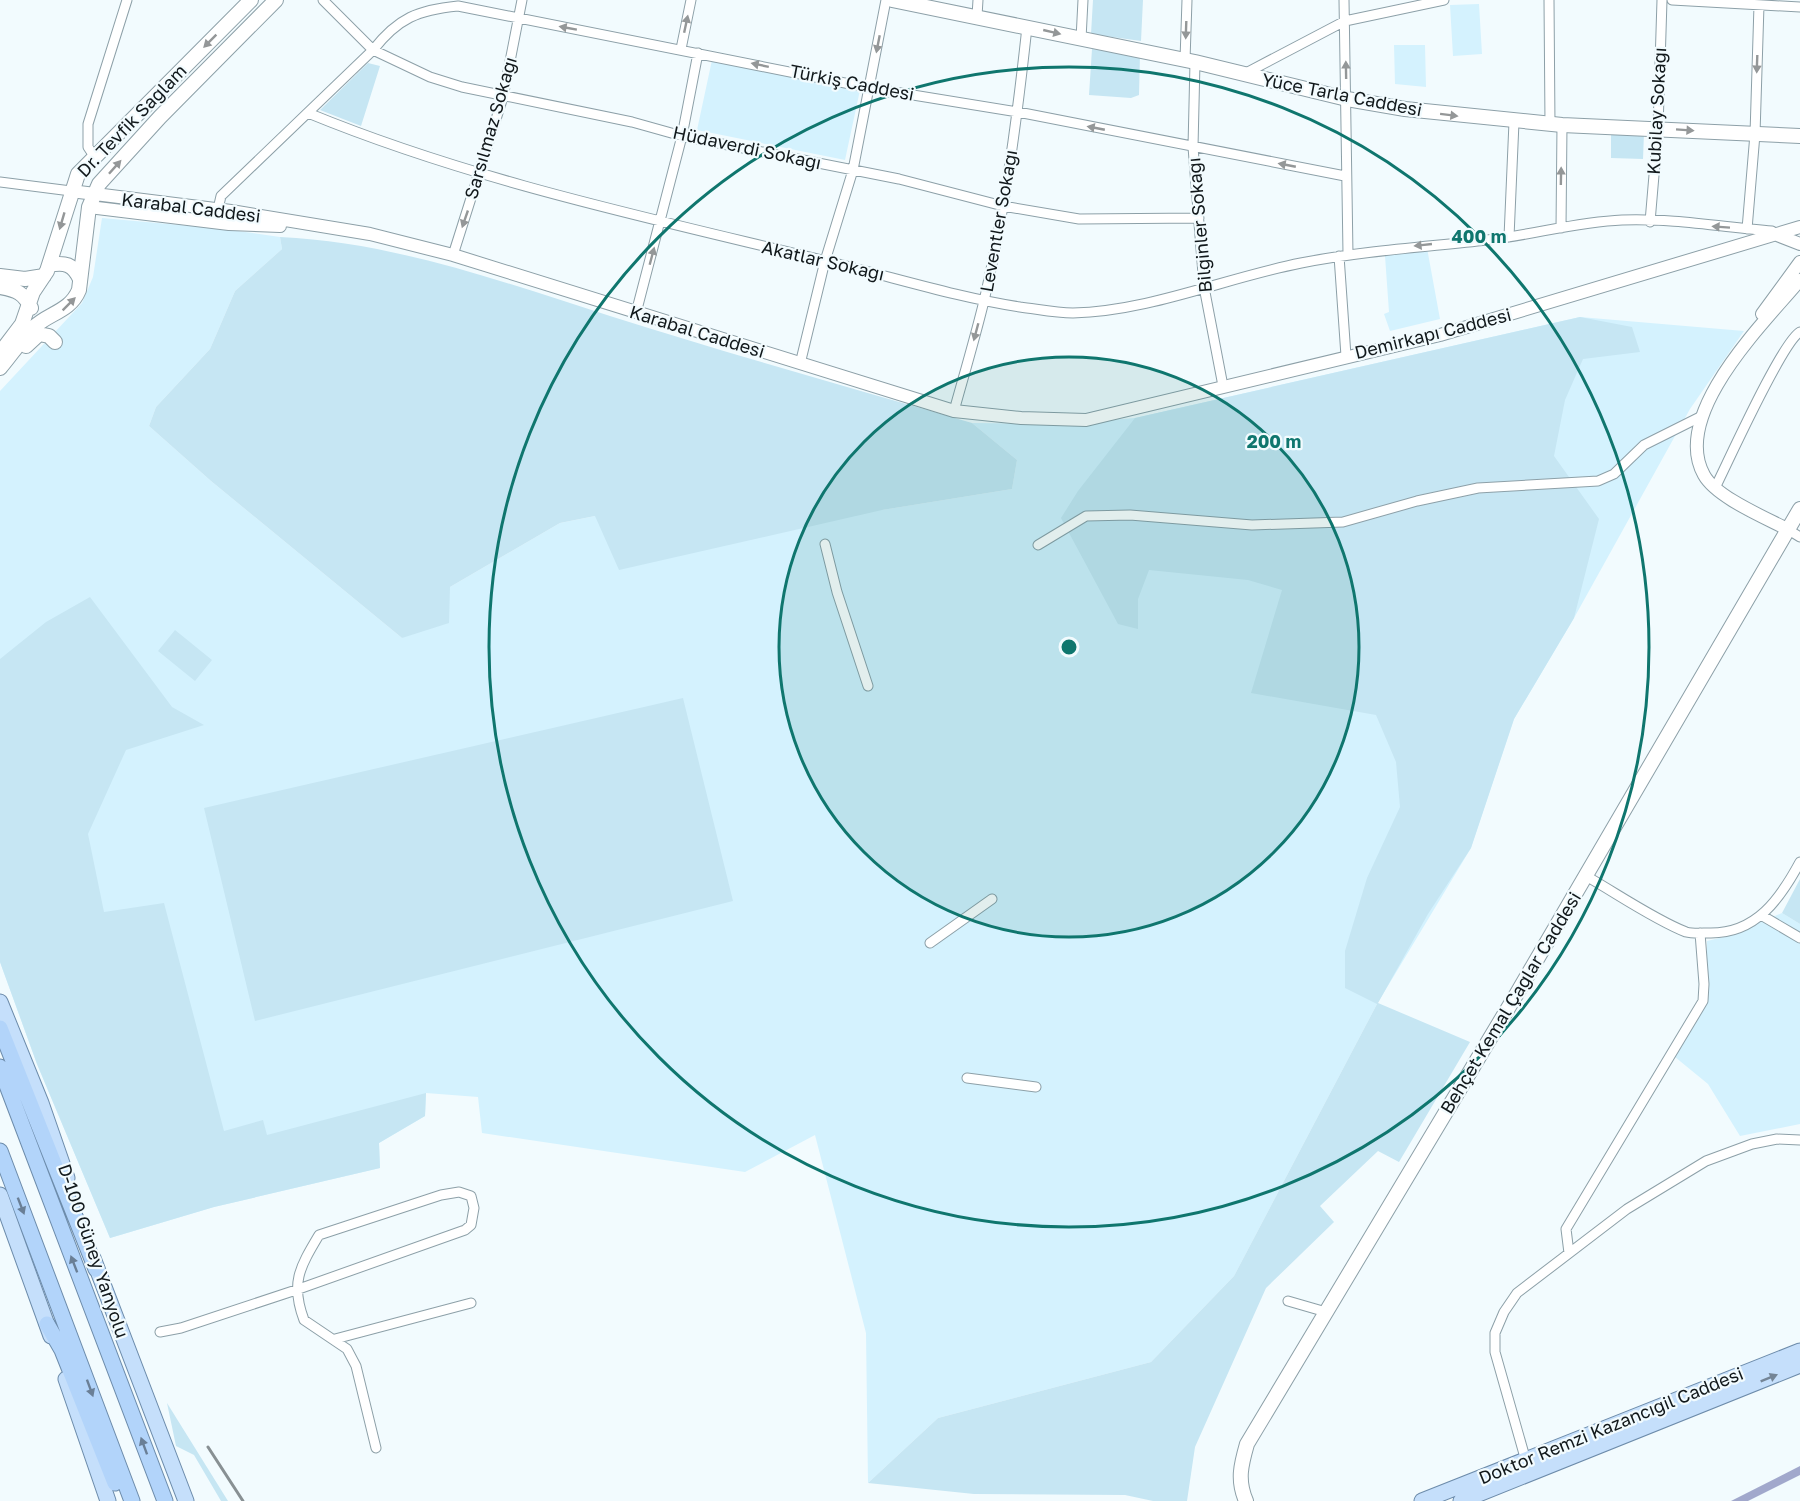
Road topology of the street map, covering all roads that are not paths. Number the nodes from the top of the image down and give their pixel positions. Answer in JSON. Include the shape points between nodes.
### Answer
{"nodes":[{"id":1,"x":127,"y":0,"type":"edge"},
{"id":2,"x":251,"y":0,"type":"edge"},
{"id":3,"x":276,"y":0,"type":"edge"},
{"id":4,"x":322,"y":0,"type":"edge"},
{"id":5,"x":522,"y":0,"type":"edge"},
{"id":6,"x":691,"y":0,"type":"edge"},
{"id":7,"x":886,"y":0,"type":"edge"},
{"id":8,"x":892,"y":0,"type":"edge"},
{"id":9,"x":978,"y":0,"type":"edge"},
{"id":10,"x":1083,"y":0,"type":"edge"},
{"id":11,"x":1187,"y":0,"type":"edge"},
{"id":12,"x":1344,"y":0,"type":"edge"},
{"id":13,"x":1444,"y":0,"type":"edge"},
{"id":14,"x":1549,"y":0,"type":"edge"},
{"id":15,"x":1662,"y":0,"type":"edge"},
{"id":16,"x":1672,"y":0,"type":"edge"},
{"id":17,"x":1416,"y":2,"type":"edge"},
{"id":18,"x":1759,"y":5,"type":"junction"},
{"id":19,"x":265,"y":6,"type":"edge"},
{"id":20,"x":1800,"y":7,"type":"edge"},
{"id":21,"x":977,"y":16,"type":"junction"},
{"id":22,"x":519,"y":20,"type":"junction"},
{"id":23,"x":1345,"y":21,"type":"junction"},
{"id":24,"x":1027,"y":27,"type":"junction"},
{"id":25,"x":1081,"y":39,"type":"junction"},
{"id":26,"x":681,"y":49,"type":"junction"},
{"id":27,"x":373,"y":50,"type":"junction"},
{"id":28,"x":698,"y":53,"type":"junction"},
{"id":29,"x":1190,"y":61,"type":"junction"},
{"id":30,"x":1244,"y":74,"type":"junction"},
{"id":31,"x":870,"y":88,"type":"junction"},
{"id":32,"x":503,"y":97,"type":"junction"},
{"id":33,"x":1347,"y":99,"type":"junction"},
{"id":34,"x":1018,"y":112,"type":"junction"},
{"id":35,"x":308,"y":114,"type":"junction"},
{"id":36,"x":1514,"y":122,"type":"junction"},
{"id":37,"x":1556,"y":124,"type":"junction"},
{"id":38,"x":1658,"y":128,"type":"junction"},
{"id":39,"x":1755,"y":134,"type":"junction"},
{"id":40,"x":1800,"y":135,"type":"edge"},
{"id":41,"x":682,"y":136,"type":"junction"},
{"id":42,"x":1193,"y":147,"type":"junction"},
{"id":43,"x":94,"y":156,"type":"junction"},
{"id":44,"x":853,"y":170,"type":"junction"},
{"id":45,"x":480,"y":173,"type":"junction"},
{"id":46,"x":1345,"y":176,"type":"junction"},
{"id":47,"x":0,"y":182,"type":"edge"},
{"id":48,"x":71,"y":191,"type":"junction"},
{"id":49,"x":91,"y":201,"type":"junction"},
{"id":50,"x":1003,"y":206,"type":"junction"},
{"id":51,"x":218,"y":209,"type":"junction"},
{"id":52,"x":1199,"y":219,"type":"junction"},
{"id":53,"x":1650,"y":222,"type":"junction"},
{"id":54,"x":661,"y":223,"type":"junction"},
{"id":55,"x":311,"y":226,"type":"junction"},
{"id":56,"x":1561,"y":228,"type":"junction"},
{"id":57,"x":1798,"y":228,"type":"edge"},
{"id":58,"x":1747,"y":229,"type":"junction"},
{"id":59,"x":1778,"y":235,"type":"junction"},
{"id":60,"x":1509,"y":237,"type":"junction"},
{"id":61,"x":1800,"y":244,"type":"edge"},
{"id":62,"x":453,"y":255,"type":"junction"},
{"id":63,"x":1343,"y":255,"type":"junction"},
{"id":64,"x":825,"y":261,"type":"junction"},
{"id":65,"x":1800,"y":262,"type":"edge"},
{"id":66,"x":47,"y":270,"type":"junction"},
{"id":67,"x":0,"y":276,"type":"edge"},
{"id":68,"x":80,"y":279,"type":"junction"},
{"id":69,"x":1800,"y":280,"type":"edge"},
{"id":70,"x":0,"y":287,"type":"edge"},
{"id":71,"x":1204,"y":287,"type":"junction"},
{"id":72,"x":984,"y":301,"type":"junction"},
{"id":73,"x":30,"y":306,"type":"junction"},
{"id":74,"x":636,"y":313,"type":"junction"},
{"id":75,"x":45,"y":318,"type":"junction"},
{"id":76,"x":1800,"y":332,"type":"edge"},
{"id":77,"x":1746,"y":340,"type":"junction"},
{"id":78,"x":55,"y":342,"type":"dead end"},
{"id":79,"x":0,"y":353,"type":"edge"},
{"id":80,"x":1346,"y":356,"type":"junction"},
{"id":81,"x":800,"y":364,"type":"junction"},
{"id":82,"x":0,"y":368,"type":"edge"},
{"id":83,"x":1223,"y":386,"type":"junction"},
{"id":84,"x":954,"y":411,"type":"junction"},
{"id":85,"x":1700,"y":417,"type":"junction"},
{"id":86,"x":1086,"y":420,"type":"joint"},
{"id":87,"x":1716,"y":486,"type":"junction"},
{"id":88,"x":1800,"y":508,"type":"edge"},
{"id":89,"x":1787,"y":529,"type":"junction"},
{"id":90,"x":1800,"y":537,"type":"edge"},
{"id":91,"x":825,"y":544,"type":"dead end"},
{"id":92,"x":1038,"y":545,"type":"dead end"},
{"id":93,"x":868,"y":686,"type":"dead end"},
{"id":94,"x":1800,"y":862,"type":"edge"},
{"id":95,"x":1586,"y":876,"type":"junction"},
{"id":96,"x":992,"y":899,"type":"dead end"},
{"id":97,"x":1761,"y":915,"type":"junction"},
{"id":98,"x":1700,"y":933,"type":"junction"},
{"id":99,"x":1800,"y":938,"type":"edge"},
{"id":100,"x":930,"y":943,"type":"dead end"},
{"id":101,"x":0,"y":1002,"type":"edge"},
{"id":102,"x":0,"y":1028,"type":"edge"},
{"id":103,"x":0,"y":1067,"type":"edge"},
{"id":104,"x":967,"y":1078,"type":"dead end"},
{"id":105,"x":1036,"y":1087,"type":"dead end"},
{"id":106,"x":1800,"y":1140,"type":"edge"},
{"id":107,"x":0,"y":1151,"type":"edge"},
{"id":108,"x":0,"y":1195,"type":"edge"},
{"id":109,"x":1569,"y":1253,"type":"junction"},
{"id":110,"x":96,"y":1269,"type":"junction"},
{"id":111,"x":296,"y":1290,"type":"junction"},
{"id":112,"x":1288,"y":1301,"type":"dead end"},
{"id":113,"x":471,"y":1303,"type":"dead end"},
{"id":114,"x":1326,"y":1312,"type":"junction"},
{"id":115,"x":47,"y":1324,"type":"junction"},
{"id":116,"x":160,"y":1332,"type":"dead end"},
{"id":117,"x":335,"y":1339,"type":"junction"},
{"id":118,"x":1800,"y":1351,"type":"edge"},
{"id":119,"x":1800,"y":1365,"type":"edge"},
{"id":120,"x":376,"y":1448,"type":"dead end"},
{"id":121,"x":1526,"y":1461,"type":"junction"},
{"id":122,"x":108,"y":1501,"type":"edge"},
{"id":123,"x":123,"y":1501,"type":"edge"},
{"id":124,"x":132,"y":1501,"type":"edge"},
{"id":125,"x":165,"y":1501,"type":"edge"},
{"id":126,"x":186,"y":1501,"type":"edge"},
{"id":127,"x":1246,"y":1501,"type":"edge"},
{"id":128,"x":1422,"y":1501,"type":"edge"},
{"id":129,"x":1461,"y":1501,"type":"edge"}],
"edges":[{"from":1,"to":43,"type":"street","via":[[88,124],[88,147]]},
{"from":2,"to":43,"type":"main road","name":"Dr. Tevfik Sağlam","one_way":true},
{"from":3,"to":19,"type":"main road"},
{"from":4,"to":27,"type":"street","name":"Hüdaverdi Sokağı"},
{"from":5,"to":22,"type":"street","name":"Sarsılmaz Sokağı"},
{"from":26,"to":6,"type":"street","one_way":true},
{"from":7,"to":31,"type":"street","one_way":true},
{"from":8,"to":21,"type":"main road","name":"Yüce Tarla Caddesi"},
{"from":9,"to":21,"type":"street"},
{"from":10,"to":25,"type":"street"},
{"from":11,"to":29,"type":"street","name":"Bilginler Sokağı","one_way":true},
{"from":12,"to":23,"type":"street"},
{"from":13,"to":17,"type":"street"},
{"from":14,"to":37,"type":"street"},
{"from":15,"to":38,"type":"street","name":"Kubilay Sokağı"},
{"from":16,"to":18,"type":"street"},
{"from":17,"to":23,"type":"street"},
{"from":18,"to":20,"type":"street"},
{"from":18,"to":39,"type":"street","one_way":true},
{"from":49,"to":19,"type":"main road","one_way":true,"via":[[99,184]]},
{"from":21,"to":24,"type":"main road","name":"Yüce Tarla Caddesi"},
{"from":26,"to":22,"type":"street","name":"Türkiş Caddesi","one_way":true},
{"from":22,"to":27,"type":"street","name":"Türkiş Caddesi","via":[[458,6],[431,9],[409,16],[388,31]]},
{"from":22,"to":32,"type":"street","name":"Sarsılmaz Sokağı"},
{"from":23,"to":30,"type":"street"},
{"from":33,"to":23,"type":"street","one_way":true},
{"from":24,"to":25,"type":"main road","name":"Yüce Tarla Caddesi","one_way":true},
{"from":24,"to":34,"type":"street","name":"Leventler Sokağı"},
{"from":25,"to":29,"type":"main road","name":"Yüce Tarla Caddesi"},
{"from":26,"to":28,"type":"street","name":"Türkiş Caddesi"},
{"from":27,"to":32,"type":"street","name":"Hüdaverdi Sokağı","via":[[430,77]]},
{"from":27,"to":35,"type":"street","name":"Türkiş Caddesi"},
{"from":31,"to":28,"type":"street","name":"Türkiş Caddesi","one_way":true},
{"from":28,"to":41,"type":"street"},
{"from":29,"to":30,"type":"main road","name":"Yüce Tarla Caddesi"},
{"from":29,"to":42,"type":"street","name":"Bilginler Sokağı"},
{"from":30,"to":33,"type":"main road","name":"Yüce Tarla Caddesi"},
{"from":31,"to":34,"type":"street","name":"Türkiş Caddesi"},
{"from":31,"to":44,"type":"street"},
{"from":32,"to":41,"type":"street","name":"Hüdaverdi Sokağı","via":[[632,122]]},
{"from":32,"to":45,"type":"street","name":"Sarsılmaz Sokağı"},
{"from":33,"to":36,"type":"main road","name":"Yüce Tarla Caddesi","one_way":true},
{"from":33,"to":46,"type":"street"},
{"from":42,"to":34,"type":"street","name":"Türkiş Caddesi","one_way":true},
{"from":34,"to":50,"type":"street","name":"Leventler Sokağı"},
{"from":35,"to":45,"type":"street","name":"Akatlar Sokağı","via":[[374,141]]},
{"from":35,"to":51,"type":"street","name":"Türkiş Caddesi","via":[[221,196]]},
{"from":36,"to":37,"type":"main road","name":"Yüce Tarla Caddesi"},
{"from":36,"to":60,"type":"street"},
{"from":37,"to":38,"type":"main road","name":"Yüce Tarla Caddesi"},
{"from":56,"to":37,"type":"street","one_way":true},
{"from":38,"to":39,"type":"main road","name":"Yüce Tarla Caddesi","one_way":true},
{"from":38,"to":53,"type":"street","name":"Kubilay Sokağı"},
{"from":39,"to":40,"type":"main road","name":"Yüce Tarla Caddesi"},
{"from":39,"to":58,"type":"street"},
{"from":41,"to":44,"type":"street","name":"Hüdaverdi Sokağı"},
{"from":41,"to":54,"type":"street"},
{"from":46,"to":42,"type":"street","name":"Türkiş Caddesi","one_way":true},
{"from":42,"to":52,"type":"street","name":"Bilginler Sokağı"},
{"from":43,"to":48,"type":"main road","name":"Dr. Tevfik Sağlam","via":[[78,174]]},
{"from":44,"to":50,"type":"street","name":"Hüdaverdi Sokağı"},
{"from":44,"to":64,"type":"street"},
{"from":45,"to":54,"type":"street","name":"Akatlar Sokağı"},
{"from":45,"to":62,"type":"street","name":"Sarsılmaz Sokağı","one_way":true},
{"from":46,"to":63,"type":"street"},
{"from":47,"to":48,"type":"street"},
{"from":48,"to":49,"type":"street","name":"Karabal Caddesi"},
{"from":48,"to":66,"type":"main road","name":"Dr. Tevfik Sağlam","one_way":true},
{"from":49,"to":51,"type":"street","name":"Karabal Caddesi"},
{"from":49,"to":55,"type":"street","name":"Karabal Caddesi","via":[[229,224]]},
{"from":49,"to":68,"type":"main road"},
{"from":50,"to":52,"type":"street","name":"Hüdaverdi Sokağı","via":[[1079,219]]},
{"from":50,"to":72,"type":"street","name":"Leventler Sokağı"},
{"from":51,"to":55,"type":"street","name":"Karabal Caddesi"},
{"from":52,"to":71,"type":"street","name":"Bilginler Sokağı"},
{"from":53,"to":56,"type":"street","name":"Akatlar Sokağı","via":[[1623,220]]},
{"from":58,"to":53,"type":"street","name":"Akatlar Sokağı","one_way":true},
{"from":54,"to":64,"type":"street","name":"Akatlar Sokağı"},
{"from":74,"to":54,"type":"street","one_way":true},
{"from":55,"to":62,"type":"street","name":"Karabal Caddesi","via":[[370,234]]},
{"from":56,"to":60,"type":"street","name":"Akatlar Sokağı"},
{"from":57,"to":59,"type":"street","name":"Demirkapı Caddesi"},
{"from":58,"to":59,"type":"street","name":"Akatlar Sokağı"},
{"from":59,"to":61,"type":"street"},
{"from":59,"to":80,"type":"street","name":"Demirkapı Caddesi","via":[[1440,335]]},
{"from":60,"to":63,"type":"street","name":"Akatlar Sokağı","one_way":true},
{"from":62,"to":74,"type":"street","name":"Karabal Caddesi"},
{"from":63,"to":71,"type":"street","name":"Akatlar Sokağı"},
{"from":63,"to":80,"type":"street"},
{"from":64,"to":72,"type":"street","name":"Akatlar Sokağı"},
{"from":64,"to":81,"type":"street"},
{"from":65,"to":77,"type":"street"},
{"from":66,"to":67,"type":"main road","via":[[25,279]]},
{"from":66,"to":68,"type":"main road","via":[[66,263]]},
{"from":66,"to":73,"type":"main road","via":[[33,292]]},
{"from":75,"to":68,"type":"main road","one_way":true,"via":[[61,312],[75,298]]},
{"from":69,"to":77,"type":"street"},
{"from":70,"to":73,"type":"main road","via":[[27,297]]},
{"from":71,"to":72,"type":"street","name":"Akatlar Sokağı","via":[[1120,307],[1070,313]]},
{"from":71,"to":83,"type":"street","name":"Bilginler Sokağı"},
{"from":72,"to":84,"type":"street","name":"Leventler Sokağı","one_way":true},
{"from":73,"to":75,"type":"main road"},
{"from":73,"to":79,"type":"main road"},
{"from":74,"to":81,"type":"street","name":"Karabal Caddesi"},
{"from":75,"to":82,"type":"main road"},
{"from":76,"to":87,"type":"street","via":[[1792,336]]},
{"from":77,"to":85,"type":"street"},
{"from":78,"to":82,"type":"main road","via":[[39,334],[11,363]]},
{"from":80,"to":83,"type":"street","name":"Demirkapı Caddesi"},
{"from":81,"to":84,"type":"street","name":"Karabal Caddesi"},
{"from":83,"to":86,"type":"street","name":"Demirkapı Caddesi"},
{"from":84,"to":86,"type":"street","name":"Karabal Caddesi"},
{"from":85,"to":87,"type":"street","via":[[1698,453],[1704,475]]},
{"from":85,"to":92,"type":"street","via":[[1644,445],[1614,474],[1598,481],[1478,488],[1343,522],[1252,525],[1130,515],[1086,516]]},
{"from":87,"to":89,"type":"street"},
{"from":88,"to":89,"type":"main road","name":"Behçet Kemal Çağlar Caddesi"},
{"from":89,"to":90,"type":"street"},
{"from":89,"to":95,"type":"main road","name":"Behçet Kemal Çağlar Caddesi"},
{"from":91,"to":93,"type":"street"},
{"from":94,"to":97,"type":"street","via":[[1777,900]]},
{"from":95,"to":98,"type":"street","via":[[1688,933]]},
{"from":95,"to":114,"type":"main road","name":"Behçet Kemal Çağlar Caddesi"},
{"from":96,"to":100,"type":"street"},
{"from":97,"to":98,"type":"street","via":[[1740,930]]},
{"from":97,"to":99,"type":"street"},
{"from":98,"to":109,"type":"street","via":[[1703,1001],[1566,1229]]},
{"from":101,"to":110,"type":"main road","name":"D-100 Güney Yanyolu","via":[[41,1103]]},
{"from":102,"to":110,"type":"highway"},
{"from":125,"to":103,"type":"highway","one_way":true},
{"from":104,"to":105,"type":"street"},
{"from":106,"to":109,"type":"street","via":[[1752,1144],[1706,1161],[1627,1209]]},
{"from":107,"to":124,"type":"highway","one_way":true},
{"from":108,"to":115,"type":"main road"},
{"from":109,"to":121,"type":"street","via":[[1517,1293],[1495,1333],[1495,1352]]},
{"from":110,"to":126,"type":"main road","name":"D-100 Güney Yanyolu"},
{"from":111,"to":111,"type":"street","via":[[302,1265],[319,1235],[441,1195],[459,1192],[471,1196],[474,1208],[471,1225],[465,1230]]},
{"from":111,"to":116,"type":"street"},
{"from":111,"to":117,"type":"street","via":[[304,1320]]},
{"from":112,"to":114,"type":"street"},
{"from":113,"to":117,"type":"street"},
{"from":114,"to":127,"type":"main road","name":"Behçet Kemal Çağlar Caddesi","via":[[1247,1444],[1240,1468],[1240,1487]]},
{"from":115,"to":122,"type":"main road"},
{"from":115,"to":123,"type":"highway","via":[[62,1350]]},
{"from":117,"to":120,"type":"street","via":[[347,1349],[356,1366]]},
{"from":118,"to":121,"type":"main road","name":"Doktor Remzi Kazancıgil Caddesi"},
{"from":129,"to":119,"type":"main road","name":"Doktor Remzi Kazancıgil Caddesi","one_way":true},
{"from":121,"to":128,"type":"main road","name":"Doktor Remzi Kazancıgil Caddesi"}]}
